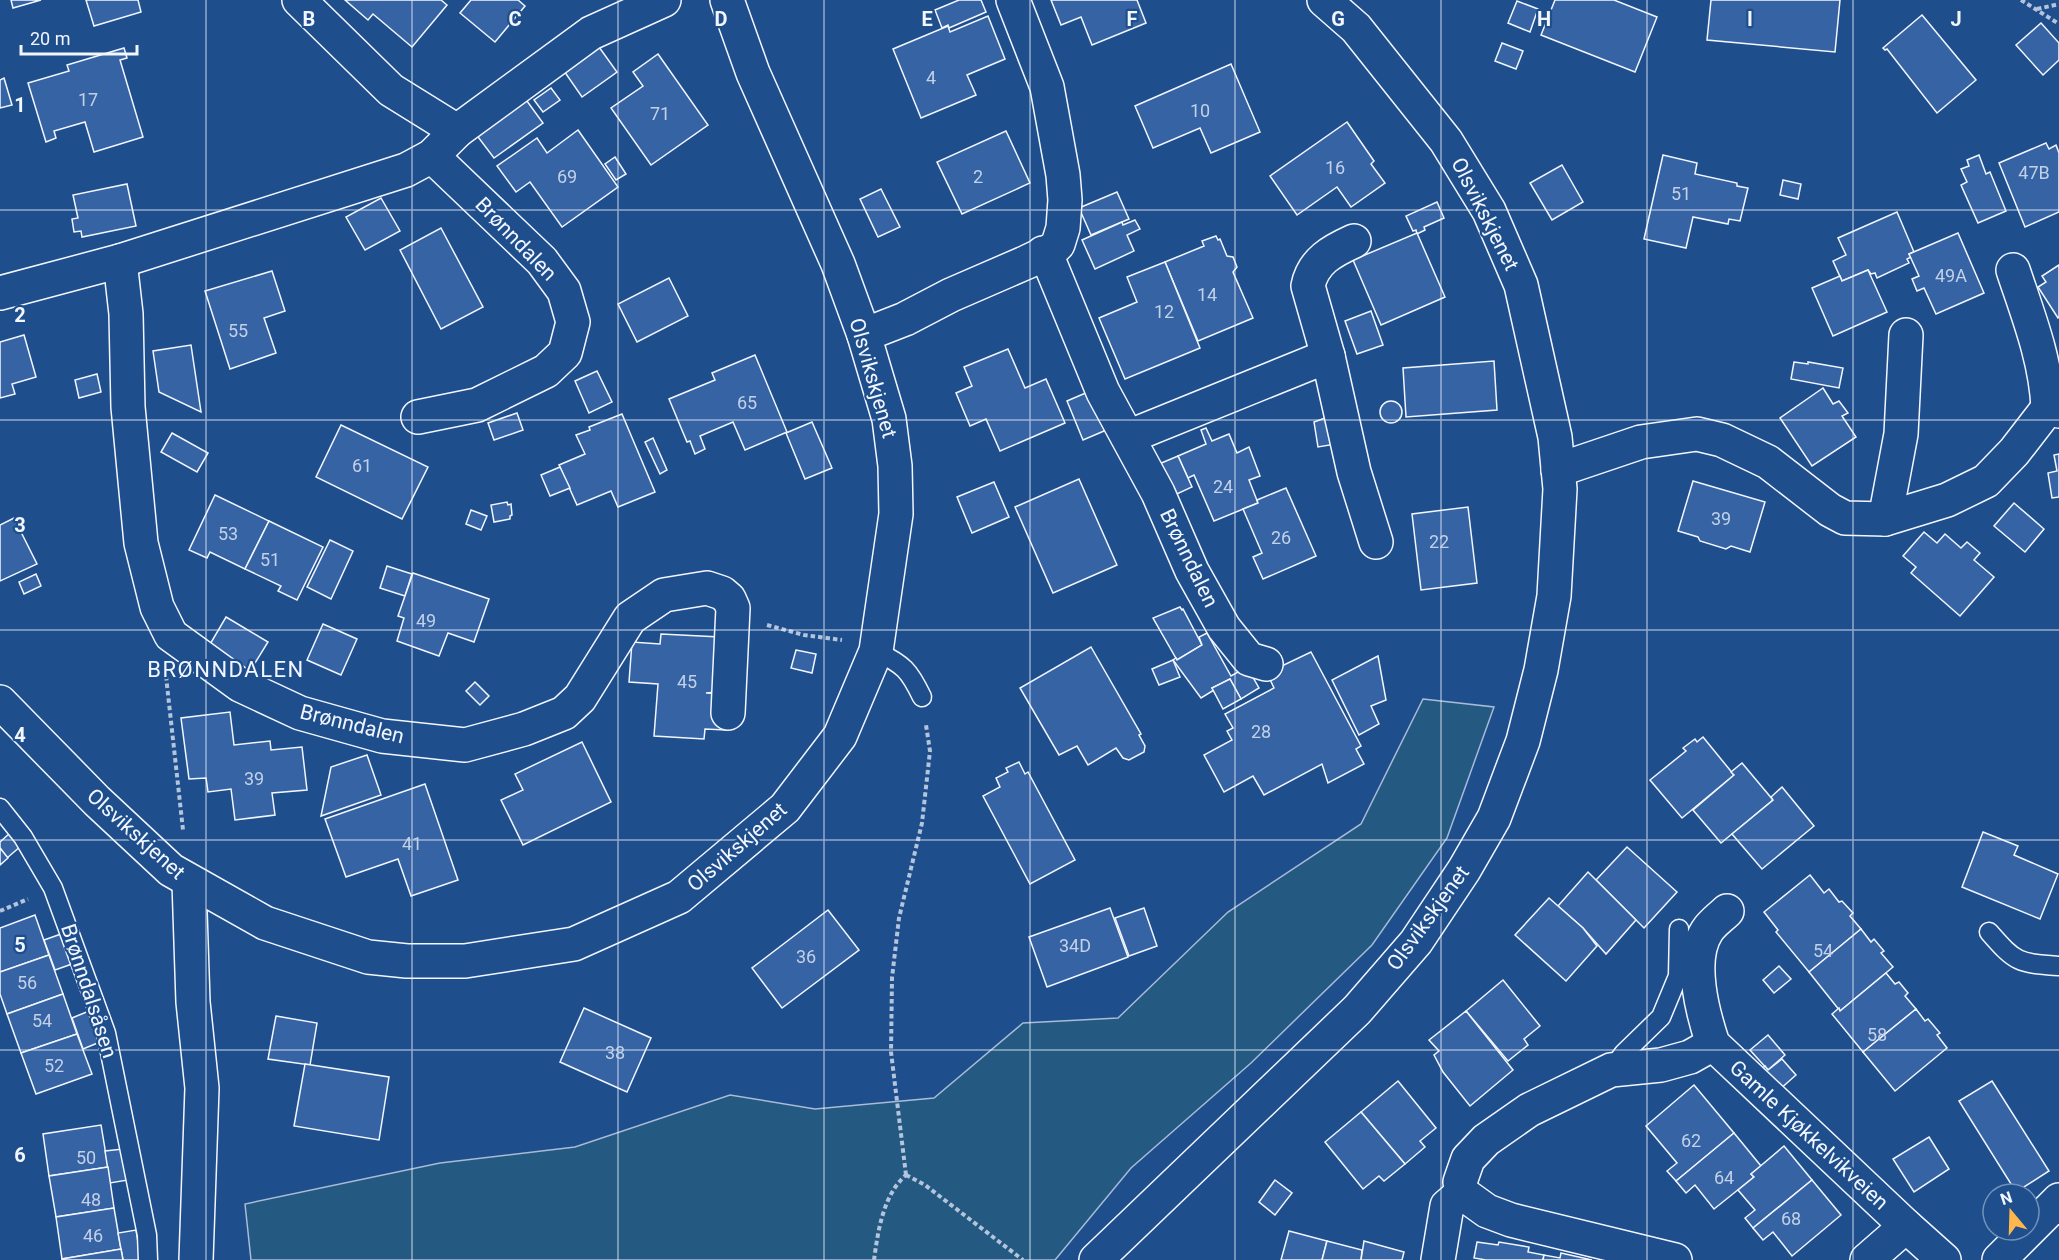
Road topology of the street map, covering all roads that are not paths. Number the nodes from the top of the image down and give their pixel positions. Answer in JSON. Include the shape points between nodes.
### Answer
{"nodes":[{"id":1,"x":298,"y":0,"type":"edge"},
{"id":2,"x":664,"y":0,"type":"edge"},
{"id":3,"x":727,"y":0,"type":"edge"},
{"id":4,"x":1013,"y":0,"type":"edge"},
{"id":5,"x":1324,"y":0,"type":"edge"},
{"id":6,"x":457,"y":131,"type":"junction"},
{"id":7,"x":432,"y":156,"type":"junction"},
{"id":8,"x":1354,"y":241,"type":"dead end"},
{"id":9,"x":1043,"y":253,"type":"junction"},
{"id":10,"x":120,"y":261,"type":"junction"},
{"id":11,"x":2013,"y":270,"type":"dead end"},
{"id":12,"x":0,"y":293,"type":"edge"},
{"id":13,"x":864,"y":335,"type":"junction"},
{"id":14,"x":1906,"y":335,"type":"dead end"},
{"id":15,"x":1328,"y":356,"type":"junction"},
{"id":16,"x":2053,"y":410,"type":"edge"},
{"id":17,"x":418,"y":417,"type":"dead end"},
{"id":18,"x":1128,"y":437,"type":"junction"},
{"id":19,"x":1558,"y":470,"type":"junction"},
{"id":20,"x":1885,"y":519,"type":"junction"},
{"id":21,"x":1376,"y":542,"type":"dead end"},
{"id":22,"x":876,"y":651,"type":"junction"},
{"id":23,"x":1266,"y":664,"type":"dead end"},
{"id":24,"x":922,"y":697,"type":"road end"},
{"id":25,"x":0,"y":702,"type":"edge"},
{"id":26,"x":728,"y":713,"type":"dead end"},
{"id":27,"x":0,"y":808,"type":"edge"},
{"id":28,"x":189,"y":882,"type":"junction"},
{"id":29,"x":1727,"y":911,"type":"dead end"},
{"id":30,"x":1678,"y":929,"type":"dead end"},
{"id":31,"x":1989,"y":932,"type":"dead end"},
{"id":32,"x":2059,"y":966,"type":"edge"},
{"id":33,"x":1713,"y":1044,"type":"junction"},
{"id":34,"x":1611,"y":1070,"type":"junction"},
{"id":35,"x":1462,"y":1193,"type":"junction"},
{"id":36,"x":2059,"y":1200,"type":"edge"},
{"id":37,"x":1906,"y":1226,"type":"junction"},
{"id":38,"x":148,"y":1260,"type":"edge"},
{"id":39,"x":196,"y":1260,"type":"edge"},
{"id":40,"x":1096,"y":1260,"type":"edge"},
{"id":41,"x":1438,"y":1260,"type":"edge"},
{"id":42,"x":1675,"y":1260,"type":"edge"},
{"id":43,"x":1867,"y":1260,"type":"edge"},
{"id":44,"x":1944,"y":1260,"type":"edge"},
{"id":45,"x":1999,"y":1260,"type":"edge"}],
"edges":[{"from":1,"to":6,"type":"street","via":[[391,90]]},
{"from":2,"to":6,"type":"street","via":[[591,33]]},
{"from":3,"to":13,"type":"street","name":"Olsvikskjenet","via":[[753,73],[838,264]]},
{"from":4,"to":9,"type":"street","via":[[1047,87],[1063,175],[1063,228],[1058,244]]},
{"from":5,"to":19,"type":"street","name":"Olsvikskjenet","via":[[1356,28],[1446,141],[1489,211],[1521,285],[1555,437]]},
{"from":6,"to":7,"type":"street"},
{"from":7,"to":10,"type":"street","via":[[406,170]]},
{"from":7,"to":17,"type":"street","name":"Brønndalen","via":[[543,261],[564,291],[573,322],[565,353],[546,371],[477,405]]},
{"from":8,"to":15,"type":"street","via":[[1330,252],[1310,275],[1308,286]]},
{"from":9,"to":13,"type":"street"},
{"from":9,"to":18,"type":"street","name":"Brønndalen","via":[[1103,392]]},
{"from":10,"to":12,"type":"street"},
{"from":10,"to":26,"type":"street","name":"Brønndalen","via":[[141,543],[157,607],[171,635],[240,685],[300,713],[372,733],[465,745],[564,713],[580,698],[630,618],[664,595],[707,588],[722,593],[733,608]]},
{"from":11,"to":16,"type":"street"},
{"from":13,"to":22,"type":"street","name":"Olsvikskjenet","via":[[889,419],[895,466],[896,514]]},
{"from":14,"to":20,"type":"street","via":[[1901,434]]},
{"from":15,"to":18,"type":"street"},
{"from":15,"to":21,"type":"street","via":[[1354,472]]},
{"from":16,"to":20,"type":"street","via":[[1986,481],[1947,500]]},
{"from":18,"to":23,"type":"street","name":"Brønndalen","via":[[1224,628],[1249,659]]},
{"from":19,"to":20,"type":"street","via":[[1641,442],[1697,434],[1722,440],[1768,462],[1845,518]]},
{"from":19,"to":40,"type":"street","name":"Olsvikskjenet","via":[[1554,596],[1541,670],[1523,741],[1494,818],[1464,870],[1416,942],[1357,1010]]},
{"from":22,"to":24,"type":"lane","via":[[911,675]]},
{"from":22,"to":28,"type":"street","name":"Olsvikskjenet","via":[[840,736],[785,808],[679,897],[574,944],[465,961],[407,962],[368,957],[265,923]]},
{"from":25,"to":28,"type":"street","name":"Olsvikskjenet","via":[[97,801]]},
{"from":27,"to":38,"type":"lane","name":"Brønndalsåsen","via":[[23,837],[53,888],[106,1033],[147,1235]]},
{"from":28,"to":39,"type":"street","via":[[193,1002],[202,1088]]},
{"from":29,"to":33,"type":"street","name":"Gamle Kjøkkelvikveien","via":[[1707,931],[1697,959],[1704,1017]]},
{"from":30,"to":34,"type":"lane","via":[[1678,975],[1661,1017]]},
{"from":31,"to":32,"type":"lane","via":[[2009,955],[2026,964]]},
{"from":33,"to":34,"type":"street","name":"Gamle Kjøkkelvikveien","via":[[1690,1057],[1661,1065]]},
{"from":33,"to":37,"type":"street","name":"Gamle Kjøkkelvikveien"},
{"from":34,"to":35,"type":"street","name":"Gamle Kjøkkelvikveien","via":[[1529,1110],[1486,1140],[1468,1159],[1460,1182]]},
{"from":35,"to":41,"type":"street","name":"Gamle Kjøkkelvikveien","via":[[1447,1206]]},
{"from":35,"to":42,"type":"street","via":[[1487,1211],[1511,1220]]},
{"from":36,"to":45,"type":"street"},
{"from":37,"to":43,"type":"street","name":"Gamle Kjøkkelvikveien"},
{"from":37,"to":44,"type":"street","name":"Gamle Kjøkkelvikveien"}]}
